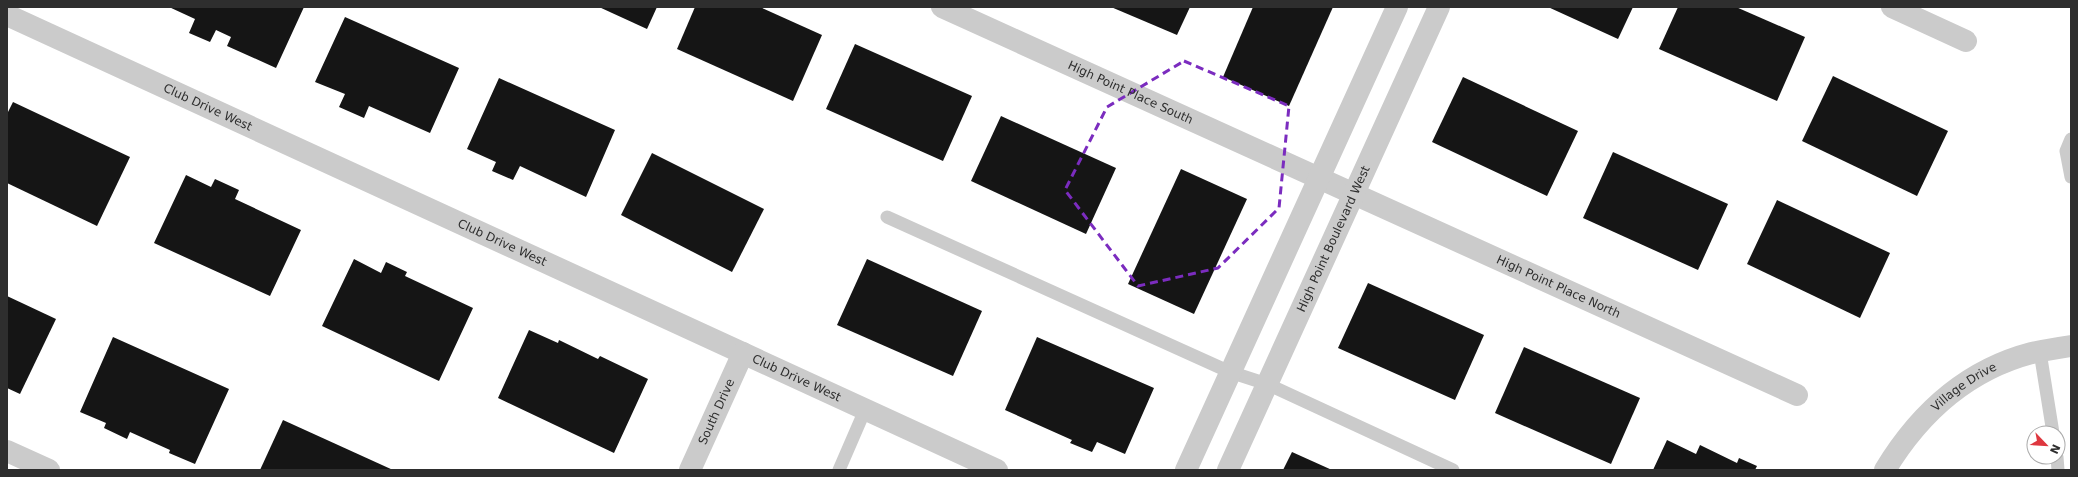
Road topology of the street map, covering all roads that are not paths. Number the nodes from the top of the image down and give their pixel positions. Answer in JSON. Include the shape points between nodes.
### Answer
{"nodes":[{"id":1,"x":942,"y":7,"type":"edge"},
{"id":2,"x":1397,"y":7,"type":"edge"},
{"id":3,"x":1439,"y":7,"type":"edge"},
{"id":4,"x":1892,"y":7,"type":"edge"},
{"id":5,"x":7,"y":15,"type":"edge"},
{"id":6,"x":1966,"y":41,"type":"dead end"},
{"id":7,"x":2071,"y":139,"type":"edge"},
{"id":8,"x":2071,"y":177,"type":"edge"},
{"id":9,"x":1318,"y":179,"type":"junction"},
{"id":10,"x":1353,"y":195,"type":"junction"},
{"id":11,"x":887,"y":217,"type":"dead end"},
{"id":12,"x":2071,"y":346,"type":"edge"},
{"id":13,"x":2040,"y":352,"type":"junction"},
{"id":14,"x":743,"y":353,"type":"junction"},
{"id":15,"x":1230,"y":372,"type":"junction"},
{"id":16,"x":1267,"y":384,"type":"junction"},
{"id":17,"x":1798,"y":395,"type":"dead end"},
{"id":18,"x":865,"y":410,"type":"junction"},
{"id":19,"x":2052,"y":425,"type":"edge"},
{"id":20,"x":7,"y":451,"type":"edge"},
{"id":21,"x":49,"y":470,"type":"edge"},
{"id":22,"x":690,"y":470,"type":"edge"},
{"id":23,"x":840,"y":470,"type":"edge"},
{"id":24,"x":997,"y":470,"type":"edge"},
{"id":25,"x":1186,"y":470,"type":"edge"},
{"id":26,"x":1228,"y":470,"type":"edge"},
{"id":27,"x":1453,"y":470,"type":"edge"},
{"id":28,"x":1885,"y":470,"type":"edge"}],
"edges":[{"from":1,"to":9,"type":"street","name":"High Point Place South"},
{"from":2,"to":9,"type":"street"},
{"from":3,"to":10,"type":"street","name":"High Point Boulevard West"},
{"from":4,"to":6,"type":"street"},
{"from":5,"to":14,"type":"street","name":"Club Drive West"},
{"from":7,"to":8,"type":"lane","via":[[2066,151]]},
{"from":9,"to":10,"type":"street","name":"High Point Place North"},
{"from":9,"to":15,"type":"street"},
{"from":10,"to":16,"type":"street","name":"High Point Boulevard West"},
{"from":10,"to":17,"type":"street","name":"High Point Place North"},
{"from":11,"to":15,"type":"lane"},
{"from":12,"to":13,"type":"street","name":"Village Drive"},
{"from":13,"to":19,"type":"lane"},
{"from":13,"to":28,"type":"street","name":"Village Drive","via":[[1993,367],[1958,387],[1927,413],[1901,443]]},
{"from":14,"to":18,"type":"street","name":"Club Drive West"},
{"from":14,"to":22,"type":"street","name":"South Drive"},
{"from":15,"to":16,"type":"lane"},
{"from":15,"to":25,"type":"street"},
{"from":16,"to":26,"type":"street","name":"High Point Boulevard West"},
{"from":16,"to":27,"type":"lane"},
{"from":18,"to":23,"type":"lane"},
{"from":18,"to":24,"type":"street","name":"Club Drive West"},
{"from":20,"to":21,"type":"street"}]}
